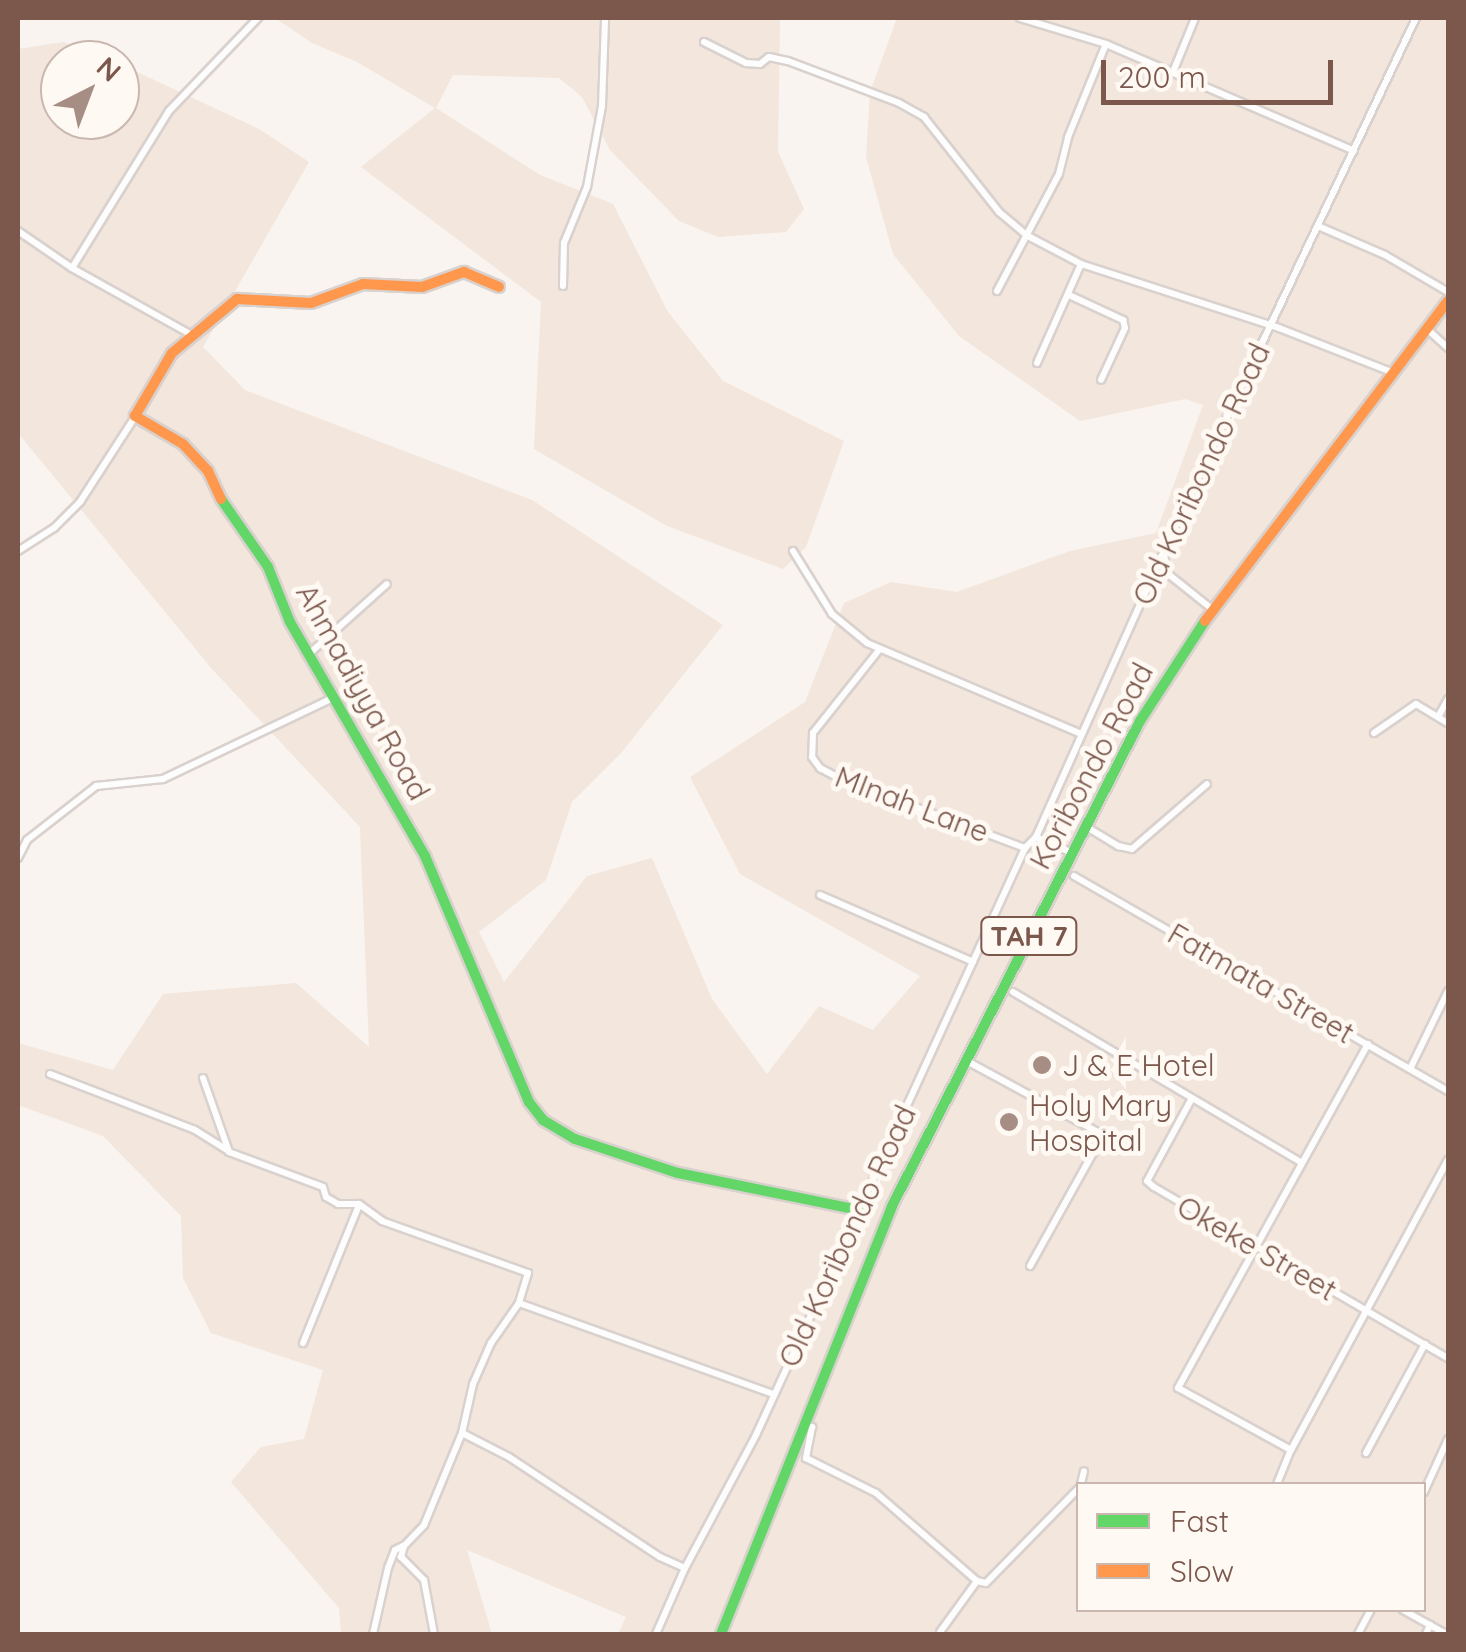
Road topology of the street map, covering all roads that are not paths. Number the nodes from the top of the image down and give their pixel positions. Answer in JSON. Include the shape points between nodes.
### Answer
{"nodes":[{"id":1,"x":258,"y":18,"type":"edge"},
{"id":2,"x":605,"y":18,"type":"edge"},
{"id":3,"x":1020,"y":18,"type":"edge"},
{"id":4,"x":1195,"y":18,"type":"edge"},
{"id":5,"x":1416,"y":18,"type":"edge"},
{"id":6,"x":704,"y":42,"type":"dead end"},
{"id":7,"x":1106,"y":44,"type":"junction"},
{"id":8,"x":1172,"y":72,"type":"junction"},
{"id":9,"x":1354,"y":151,"type":"junction"},
{"id":10,"x":1318,"y":226,"type":"junction"},
{"id":11,"x":18,"y":231,"type":"edge"},
{"id":12,"x":1026,"y":235,"type":"junction"},
{"id":13,"x":1082,"y":264,"type":"junction"},
{"id":14,"x":72,"y":268,"type":"junction"},
{"id":15,"x":563,"y":286,"type":"dead end"},
{"id":16,"x":499,"y":287,"type":"dead end"},
{"id":17,"x":997,"y":291,"type":"dead end"},
{"id":18,"x":1448,"y":292,"type":"edge"},
{"id":19,"x":1069,"y":295,"type":"junction"},
{"id":20,"x":1448,"y":301,"type":"edge"},
{"id":21,"x":1269,"y":329,"type":"junction"},
{"id":22,"x":1427,"y":329,"type":"junction"},
{"id":23,"x":190,"y":334,"type":"junction"},
{"id":24,"x":1448,"y":348,"type":"edge"},
{"id":25,"x":1037,"y":362,"type":"dead end"},
{"id":26,"x":1391,"y":372,"type":"junction"},
{"id":27,"x":1102,"y":380,"type":"dead end"},
{"id":28,"x":135,"y":416,"type":"junction"},
{"id":29,"x":1165,"y":548,"type":"junction"},
{"id":30,"x":18,"y":552,"type":"edge"},
{"id":31,"x":793,"y":552,"type":"dead end"},
{"id":32,"x":387,"y":584,"type":"dead end"},
{"id":33,"x":1213,"y":610,"type":"junction"},
{"id":34,"x":879,"y":650,"type":"junction"},
{"id":35,"x":310,"y":654,"type":"junction"},
{"id":36,"x":333,"y":698,"type":"junction"},
{"id":37,"x":1448,"y":698,"type":"edge"},
{"id":38,"x":1438,"y":717,"type":"junction"},
{"id":39,"x":1448,"y":724,"type":"edge"},
{"id":40,"x":1374,"y":733,"type":"dead end"},
{"id":41,"x":1080,"y":734,"type":"junction"},
{"id":42,"x":1207,"y":784,"type":"dead end"},
{"id":43,"x":1084,"y":825,"type":"junction"},
{"id":44,"x":1036,"y":837,"type":"junction"},
{"id":45,"x":1025,"y":848,"type":"junction"},
{"id":46,"x":1073,"y":853,"type":"junction"},
{"id":47,"x":18,"y":858,"type":"edge"},
{"id":48,"x":1074,"y":876,"type":"dead end"},
{"id":49,"x":820,"y":895,"type":"dead end"},
{"id":50,"x":1016,"y":960,"type":"junction"},
{"id":51,"x":973,"y":962,"type":"junction"},
{"id":52,"x":1028,"y":967,"type":"dead end"},
{"id":53,"x":1448,"y":991,"type":"edge"},
{"id":54,"x":1013,"y":992,"type":"dead end"},
{"id":55,"x":1368,"y":1044,"type":"junction"},
{"id":56,"x":964,"y":1060,"type":"junction"},
{"id":57,"x":1410,"y":1068,"type":"junction"},
{"id":58,"x":50,"y":1074,"type":"dead end"},
{"id":59,"x":203,"y":1078,"type":"dead end"},
{"id":60,"x":1448,"y":1091,"type":"edge"},
{"id":61,"x":1191,"y":1100,"type":"junction"},
{"id":62,"x":229,"y":1152,"type":"junction"},
{"id":63,"x":1448,"y":1160,"type":"edge"},
{"id":64,"x":1301,"y":1162,"type":"junction"},
{"id":65,"x":359,"y":1204,"type":"junction"},
{"id":66,"x":859,"y":1210,"type":"junction"},
{"id":67,"x":1253,"y":1246,"type":"junction"},
{"id":68,"x":1030,"y":1266,"type":"dead end"},
{"id":69,"x":519,"y":1303,"type":"junction"},
{"id":70,"x":1368,"y":1312,"type":"junction"},
{"id":71,"x":303,"y":1343,"type":"dead end"},
{"id":72,"x":1424,"y":1344,"type":"junction"},
{"id":73,"x":1448,"y":1358,"type":"edge"},
{"id":74,"x":773,"y":1394,"type":"junction"},
{"id":75,"x":803,"y":1424,"type":"junction"},
{"id":76,"x":462,"y":1432,"type":"junction"},
{"id":77,"x":1448,"y":1439,"type":"edge"},
{"id":78,"x":1291,"y":1450,"type":"junction"},
{"id":79,"x":1366,"y":1453,"type":"dead end"},
{"id":80,"x":1084,"y":1471,"type":"dead end"},
{"id":81,"x":1081,"y":1482,"type":"edge"},
{"id":82,"x":1278,"y":1482,"type":"edge"},
{"id":83,"x":1426,"y":1488,"type":"edge"},
{"id":84,"x":1076,"y":1491,"type":"edge"},
{"id":85,"x":404,"y":1546,"type":"junction"},
{"id":86,"x":685,"y":1568,"type":"junction"},
{"id":87,"x":978,"y":1581,"type":"junction"},
{"id":88,"x":1406,"y":1612,"type":"edge"},
{"id":89,"x":1430,"y":1626,"type":"junction"},
{"id":90,"x":940,"y":1632,"type":"dead end"},
{"id":91,"x":373,"y":1634,"type":"edge"},
{"id":92,"x":434,"y":1634,"type":"edge"},
{"id":93,"x":656,"y":1634,"type":"edge"},
{"id":94,"x":721,"y":1634,"type":"edge"},
{"id":95,"x":1426,"y":1634,"type":"edge"},
{"id":96,"x":1446,"y":1634,"type":"edge"}],
"edges":[{"from":1,"to":14,"type":"street","via":[[169,110]]},
{"from":2,"to":15,"type":"street","via":[[602,106],[587,187],[564,242]]},
{"from":3,"to":7,"type":"street"},
{"from":4,"to":8,"type":"street"},
{"from":5,"to":9,"type":"street","name":"Old Koribondo Road"},
{"from":6,"to":12,"type":"street","via":[[746,63],[788,61],[899,102],[924,117],[999,212]]},
{"from":7,"to":8,"type":"street"},
{"from":7,"to":12,"type":"street","via":[[1060,174]]},
{"from":8,"to":9,"type":"street"},
{"from":9,"to":10,"type":"street","name":"Old Koribondo Road"},
{"from":10,"to":18,"type":"street"},
{"from":10,"to":21,"type":"street","name":"Old Koribondo Road"},
{"from":11,"to":14,"type":"street"},
{"from":12,"to":13,"type":"street"},
{"from":12,"to":17,"type":"street"},
{"from":13,"to":19,"type":"street"},
{"from":13,"to":21,"type":"street"},
{"from":14,"to":23,"type":"street"},
{"from":16,"to":23,"type":"main road","via":[[464,272],[422,286],[363,284],[311,303],[238,298]]},
{"from":19,"to":25,"type":"street"},
{"from":19,"to":27,"type":"street","via":[[1123,320]]},
{"from":20,"to":22,"type":"main road","name":"Koribondo Road","number":"TAH 7"},
{"from":21,"to":26,"type":"street"},
{"from":21,"to":29,"type":"street","name":"Old Koribondo Road"},
{"from":22,"to":24,"type":"street"},
{"from":22,"to":26,"type":"main road","name":"Koribondo Road","number":"TAH 7"},
{"from":23,"to":28,"type":"main road"},
{"from":26,"to":33,"type":"main road","name":"Koribondo Road","number":"TAH 7"},
{"from":28,"to":30,"type":"street","via":[[80,502]]},
{"from":28,"to":35,"type":"main road","name":"Ahmadiyya Road","via":[[183,444],[208,472],[227,512],[268,566]]},
{"from":29,"to":33,"type":"street","via":[[1166,574]]},
{"from":29,"to":41,"type":"street","name":"Old Koribondo Road"},
{"from":31,"to":34,"type":"street","via":[[832,614]]},
{"from":32,"to":35,"type":"street"},
{"from":33,"to":43,"type":"main road","name":"Koribondo Road","number":"TAH 7","via":[[1140,721]]},
{"from":34,"to":41,"type":"street"},
{"from":34,"to":45,"type":"street","name":"MInah Lane","via":[[813,734],[812,757],[820,768]]},
{"from":35,"to":36,"type":"main road","name":"Ahmadiyya Road"},
{"from":36,"to":47,"type":"street","via":[[164,779],[96,786],[27,840]]},
{"from":36,"to":66,"type":"main road","name":"Ahmadiyya Road","via":[[425,856],[529,1102],[544,1120],[575,1139],[678,1173]]},
{"from":37,"to":38,"type":"street"},
{"from":38,"to":39,"type":"street"},
{"from":38,"to":40,"type":"street","via":[[1416,704]]},
{"from":41,"to":44,"type":"street","name":"Old Koribondo Road"},
{"from":42,"to":43,"type":"street","via":[[1132,850]]},
{"from":43,"to":46,"type":"main road","name":"Koribondo Road","number":"TAH 7"},
{"from":44,"to":45,"type":"street","name":"Old Koribondo Road"},
{"from":44,"to":46,"type":"street"},
{"from":45,"to":51,"type":"street","name":"Old Koribondo Road"},
{"from":46,"to":50,"type":"main road","name":"Koribondo Road","number":"TAH 7"},
{"from":48,"to":55,"type":"street","name":"Fatmata Street"},
{"from":49,"to":51,"type":"street"},
{"from":50,"to":52,"type":"street"},
{"from":50,"to":56,"type":"main road","name":"Koribondo Road","number":"TAH 7"},
{"from":51,"to":66,"type":"street","name":"Old Koribondo Road"},
{"from":53,"to":57,"type":"street"},
{"from":54,"to":61,"type":"street"},
{"from":55,"to":57,"type":"street","name":"Fatmata Street"},
{"from":55,"to":64,"type":"street"},
{"from":56,"to":68,"type":"street","via":[[1103,1135]]},
{"from":56,"to":75,"type":"main road","name":"Koribondo Road","number":"TAH 7","via":[[892,1206]]},
{"from":57,"to":60,"type":"street","name":"Fatmata Street"},
{"from":58,"to":62,"type":"street","via":[[195,1130]]},
{"from":59,"to":62,"type":"street"},
{"from":61,"to":64,"type":"street"},
{"from":61,"to":67,"type":"street","name":"Okeke Street","via":[[1147,1181]]},
{"from":62,"to":65,"type":"street","via":[[323,1186],[338,1204]]},
{"from":63,"to":70,"type":"street"},
{"from":64,"to":67,"type":"street"},
{"from":65,"to":69,"type":"street","via":[[382,1221],[528,1273]]},
{"from":65,"to":71,"type":"street"},
{"from":66,"to":74,"type":"street","name":"Old Koribondo Road"},
{"from":67,"to":70,"type":"street","name":"Okeke Street"},
{"from":67,"to":78,"type":"street","via":[[1178,1388]]},
{"from":69,"to":74,"type":"street"},
{"from":69,"to":76,"type":"street","via":[[491,1343]]},
{"from":70,"to":72,"type":"street","name":"Okeke Street"},
{"from":70,"to":78,"type":"street"},
{"from":72,"to":73,"type":"street","name":"Okeke Street"},
{"from":72,"to":79,"type":"street"},
{"from":74,"to":86,"type":"street","name":"Old Koribondo Road"},
{"from":75,"to":87,"type":"street","via":[[812,1427],[806,1458],[876,1494]]},
{"from":75,"to":94,"type":"main road","name":"Koribondo Road","number":"TAH 7"},
{"from":76,"to":85,"type":"street","via":[[424,1526]]},
{"from":76,"to":86,"type":"street"},
{"from":77,"to":83,"type":"street"},
{"from":78,"to":82,"type":"street"},
{"from":80,"to":81,"type":"street"},
{"from":84,"to":87,"type":"street","via":[[986,1583]]},
{"from":85,"to":91,"type":"street","via":[[388,1568]]},
{"from":85,"to":92,"type":"street","via":[[401,1557],[424,1580]]},
{"from":86,"to":93,"type":"street","name":"Old Koribondo Road"},
{"from":87,"to":90,"type":"street"},
{"from":88,"to":89,"type":"street"},
{"from":89,"to":95,"type":"street"},
{"from":89,"to":96,"type":"street"}]}
